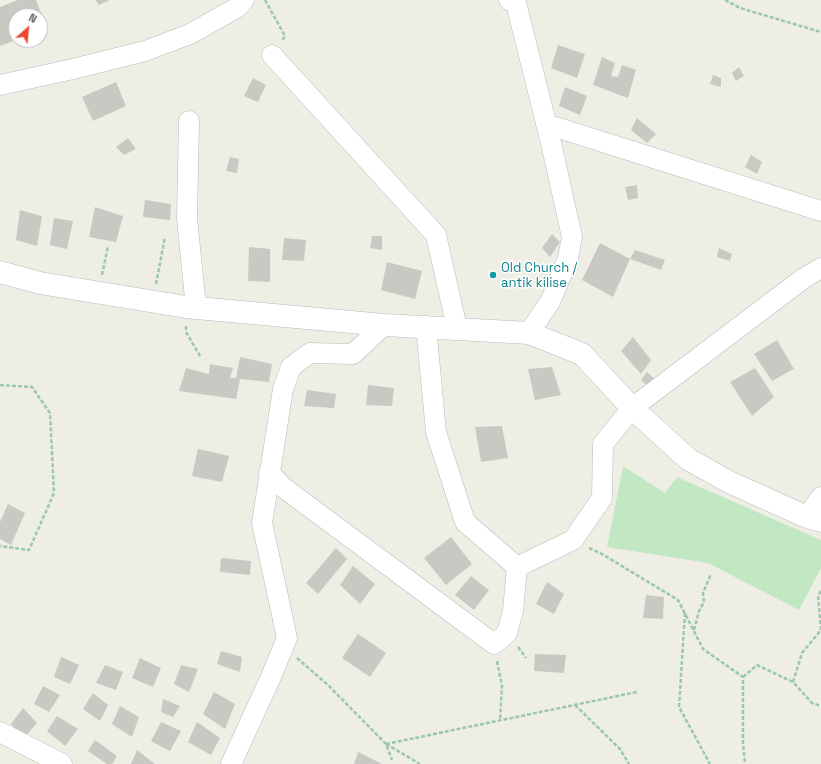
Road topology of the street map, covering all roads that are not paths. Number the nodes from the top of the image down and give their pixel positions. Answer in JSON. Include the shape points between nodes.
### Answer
{"nodes":[{"id":1,"x":244,"y":0,"type":"edge"},
{"id":2,"x":509,"y":0,"type":"edge"},
{"id":3,"x":272,"y":55,"type":"dead end"},
{"id":4,"x":0,"y":85,"type":"edge"},
{"id":5,"x":189,"y":121,"type":"dead end"},
{"id":6,"x":546,"y":124,"type":"junction"},
{"id":7,"x":821,"y":211,"type":"edge"},
{"id":8,"x":821,"y":268,"type":"edge"},
{"id":9,"x":0,"y":272,"type":"edge"},
{"id":10,"x":191,"y":307,"type":"junction"},
{"id":11,"x":384,"y":325,"type":"junction"},
{"id":12,"x":426,"y":326,"type":"junction"},
{"id":13,"x":457,"y":328,"type":"junction"},
{"id":14,"x":529,"y":333,"type":"junction"},
{"id":15,"x":632,"y":408,"type":"junction"},
{"id":16,"x":269,"y":472,"type":"junction"},
{"id":17,"x":821,"y":497,"type":"edge"},
{"id":18,"x":814,"y":519,"type":"edge"},
{"id":19,"x":517,"y":566,"type":"junction"},
{"id":20,"x":0,"y":732,"type":"edge"},
{"id":21,"x":62,"y":764,"type":"edge"},
{"id":22,"x":231,"y":764,"type":"edge"}],
"edges":[{"from":1,"to":4,"type":"street","via":[[238,7],[190,34],[145,51],[73,70]]},
{"from":2,"to":6,"type":"street","via":[[516,3]]},
{"from":3,"to":13,"type":"street","via":[[436,234]]},
{"from":5,"to":10,"type":"street","via":[[187,218]]},
{"from":6,"to":7,"type":"street"},
{"from":6,"to":14,"type":"street","via":[[572,237],[568,258],[551,300]]},
{"from":8,"to":15,"type":"street","via":[[804,278]]},
{"from":9,"to":10,"type":"street","via":[[40,283]]},
{"from":10,"to":11,"type":"street"},
{"from":11,"to":12,"type":"street"},
{"from":11,"to":16,"type":"street","via":[[353,354],[310,353],[291,367],[283,389]]},
{"from":12,"to":13,"type":"street"},
{"from":12,"to":19,"type":"street","via":[[436,432],[465,522]]},
{"from":13,"to":14,"type":"street"},
{"from":14,"to":15,"type":"street","via":[[582,354]]},
{"from":15,"to":18,"type":"street","via":[[688,459],[729,482]]},
{"from":15,"to":19,"type":"street","via":[[603,444],[602,498],[572,540]]},
{"from":16,"to":19,"type":"street","via":[[284,488],[494,644],[507,633],[513,611]]},
{"from":16,"to":22,"type":"street","via":[[262,523],[287,638]]},
{"from":17,"to":18,"type":"street"},
{"from":20,"to":21,"type":"street"}]}
